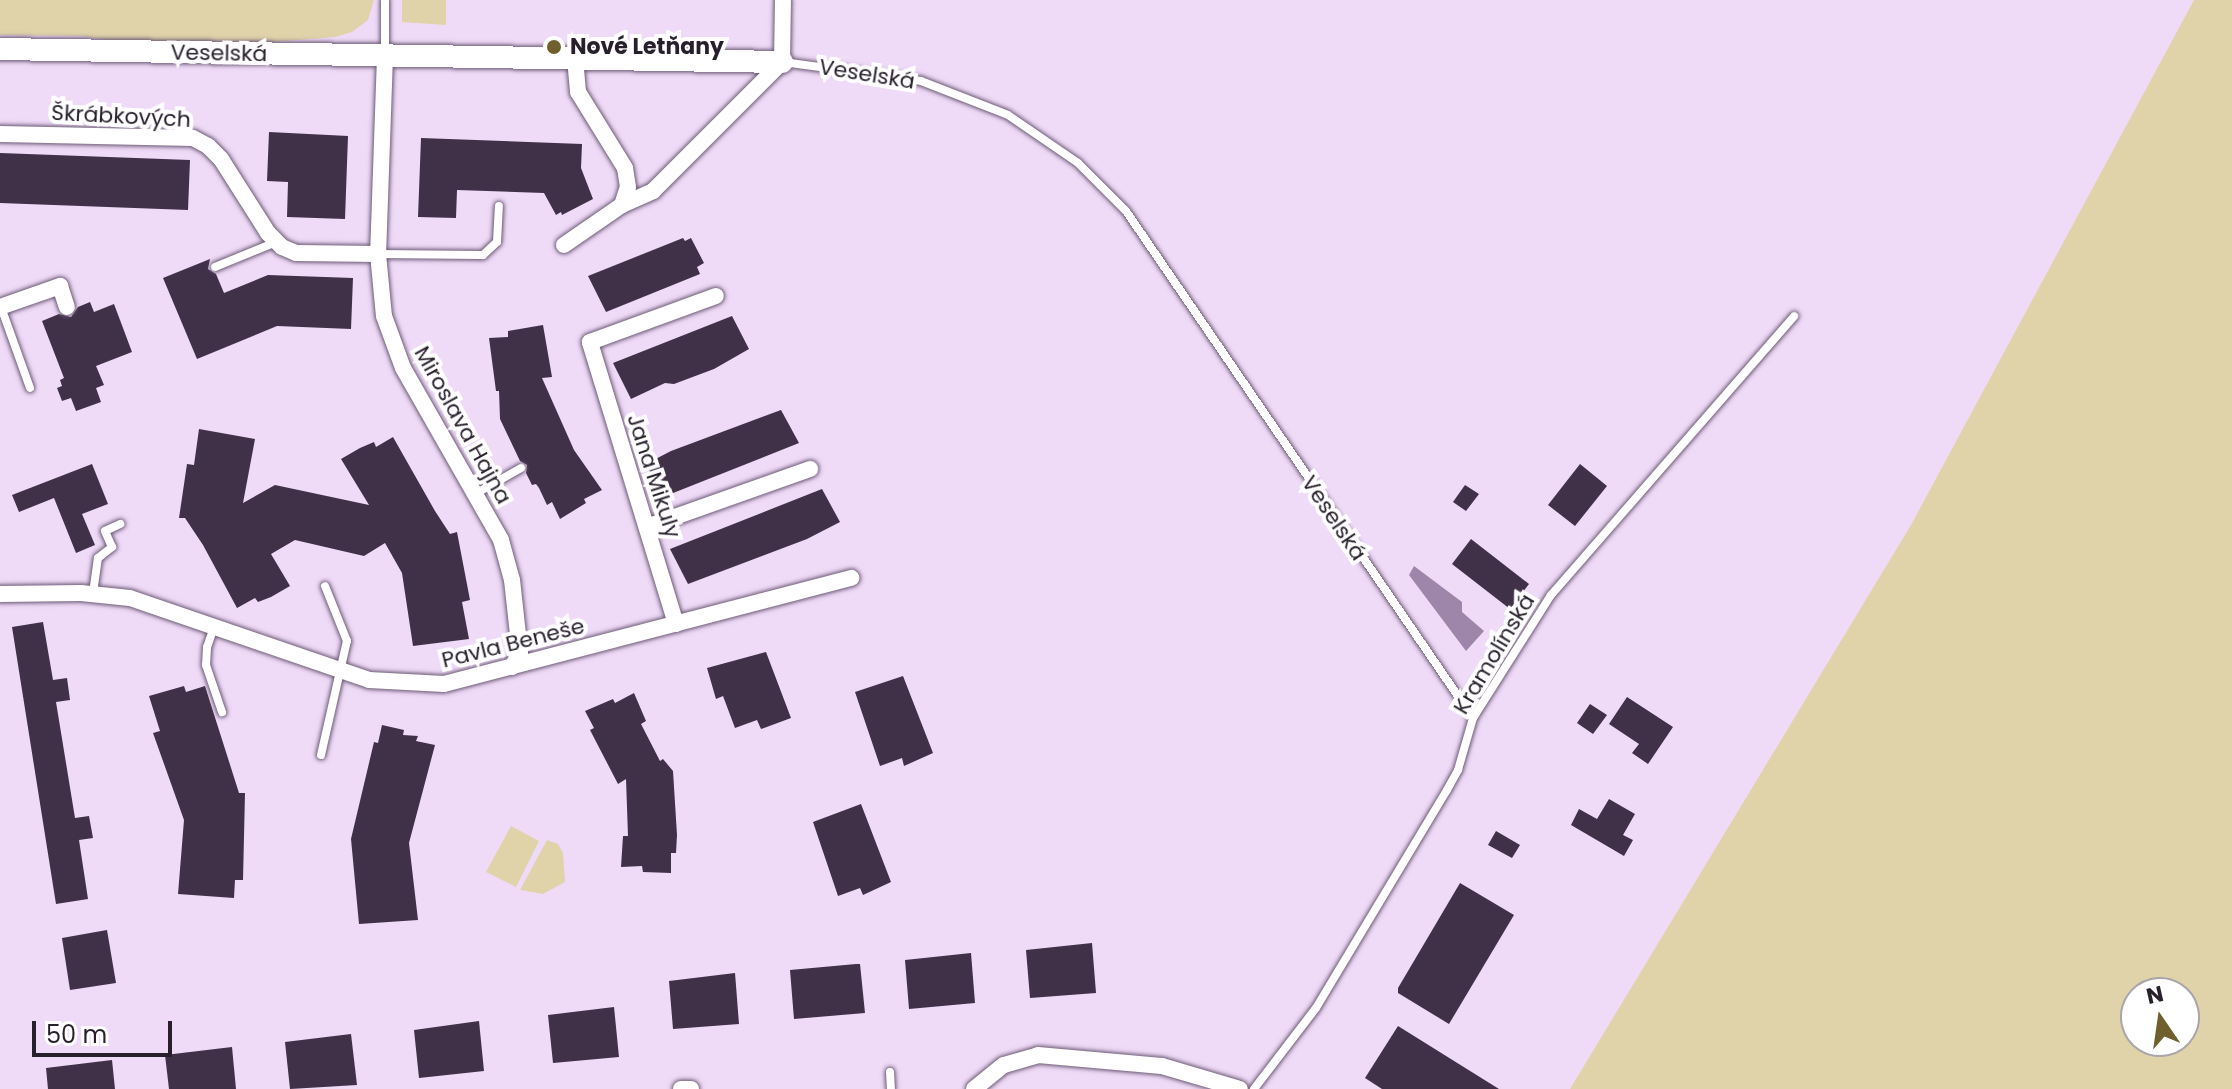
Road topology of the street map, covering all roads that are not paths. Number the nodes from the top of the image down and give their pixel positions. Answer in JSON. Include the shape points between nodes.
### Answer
{"nodes":[{"id":1,"x":385,"y":0,"type":"edge"},
{"id":2,"x":783,"y":0,"type":"edge"},
{"id":3,"x":0,"y":49,"type":"edge"},
{"id":4,"x":385,"y":56,"type":"junction"},
{"id":5,"x":575,"y":59,"type":"junction"},
{"id":6,"x":782,"y":62,"type":"junction"},
{"id":7,"x":0,"y":134,"type":"edge"},
{"id":8,"x":622,"y":205,"type":"junction"},
{"id":9,"x":499,"y":206,"type":"dead end"},
{"id":10,"x":277,"y":242,"type":"junction"},
{"id":11,"x":564,"y":245,"type":"dead end"},
{"id":12,"x":378,"y":254,"type":"junction"},
{"id":13,"x":215,"y":267,"type":"dead end"},
{"id":14,"x":716,"y":296,"type":"dead end"},
{"id":15,"x":0,"y":307,"type":"edge"},
{"id":16,"x":67,"y":307,"type":"dead end"},
{"id":17,"x":1794,"y":316,"type":"dead end"},
{"id":18,"x":30,"y":388,"type":"dead end"},
{"id":19,"x":521,"y":468,"type":"dead end"},
{"id":20,"x":810,"y":469,"type":"dead end"},
{"id":21,"x":475,"y":494,"type":"junction"},
{"id":22,"x":120,"y":524,"type":"dead end"},
{"id":23,"x":649,"y":526,"type":"junction"},
{"id":24,"x":851,"y":578,"type":"dead end"},
{"id":25,"x":325,"y":586,"type":"dead end"},
{"id":26,"x":93,"y":593,"type":"junction"},
{"id":27,"x":0,"y":594,"type":"edge"},
{"id":28,"x":676,"y":624,"type":"junction"},
{"id":29,"x":214,"y":627,"type":"junction"},
{"id":30,"x":512,"y":667,"type":"junction"},
{"id":31,"x":342,"y":673,"type":"junction"},
{"id":32,"x":222,"y":712,"type":"dead end"},
{"id":33,"x":1473,"y":718,"type":"junction"},
{"id":34,"x":321,"y":755,"type":"dead end"},
{"id":35,"x":890,"y":1072,"type":"dead end"},
{"id":36,"x":681,"y":1089,"type":"edge"},
{"id":37,"x":691,"y":1089,"type":"edge"},
{"id":38,"x":891,"y":1089,"type":"edge"},
{"id":39,"x":974,"y":1089,"type":"edge"},
{"id":40,"x":1240,"y":1089,"type":"edge"},
{"id":41,"x":1254,"y":1089,"type":"edge"}],
"edges":[{"from":1,"to":4,"type":"lane"},
{"from":2,"to":6,"type":"street"},
{"from":3,"to":4,"type":"street","name":"Veselská"},
{"from":4,"to":5,"type":"street","name":"Veselská"},
{"from":4,"to":12,"type":"street","name":"Miroslava Hajna"},
{"from":5,"to":6,"type":"street","name":"Veselská"},
{"from":5,"to":8,"type":"street","via":[[578,92],[625,168],[628,187]]},
{"from":6,"to":8,"type":"street","via":[[653,191]]},
{"from":6,"to":33,"type":"lane","name":"Veselská","via":[[921,81],[1008,115],[1078,163],[1126,211]]},
{"from":7,"to":10,"type":"street","name":"Škrábkových","via":[[193,138],[221,159]]},
{"from":8,"to":11,"type":"street"},
{"from":9,"to":12,"type":"lane","via":[[497,242],[483,255]]},
{"from":10,"to":12,"type":"street","via":[[296,253]]},
{"from":10,"to":13,"type":"lane"},
{"from":12,"to":21,"type":"street","name":"Miroslava Hajna","via":[[384,316],[403,368]]},
{"from":14,"to":23,"type":"street","name":"Jana Mikuly","via":[[590,342]]},
{"from":15,"to":16,"type":"street","via":[[60,286]]},
{"from":15,"to":18,"type":"lane"},
{"from":17,"to":33,"type":"lane","name":"Kramolínská","via":[[1551,595]]},
{"from":19,"to":21,"type":"lane"},
{"from":20,"to":23,"type":"street"},
{"from":21,"to":30,"type":"street","name":"Miroslava Hajna","via":[[501,540],[512,580],[520,652]]},
{"from":22,"to":26,"type":"lane","via":[[105,531],[112,547],[98,558]]},
{"from":23,"to":28,"type":"street","name":"Jana Mikuly"},
{"from":24,"to":28,"type":"street","name":"Pavla Beneše"},
{"from":25,"to":31,"type":"lane","via":[[346,632]]},
{"from":26,"to":27,"type":"street","name":"Pavla Beneše"},
{"from":26,"to":29,"type":"street","name":"Pavla Beneše","via":[[130,598]]},
{"from":28,"to":30,"type":"street","name":"Pavla Beneše"},
{"from":29,"to":31,"type":"street","name":"Pavla Beneše"},
{"from":29,"to":32,"type":"lane","via":[[206,665]]},
{"from":30,"to":31,"type":"street","name":"Pavla Beneše","via":[[444,684],[406,684]]},
{"from":31,"to":34,"type":"lane"},
{"from":33,"to":41,"type":"lane","name":"Kramolínská","via":[[1447,790],[1316,1008]]},
{"from":35,"to":38,"type":"lane"},
{"from":36,"to":37,"type":"street"},
{"from":39,"to":40,"type":"street","via":[[1004,1065],[1038,1055],[1162,1066]]}]}
